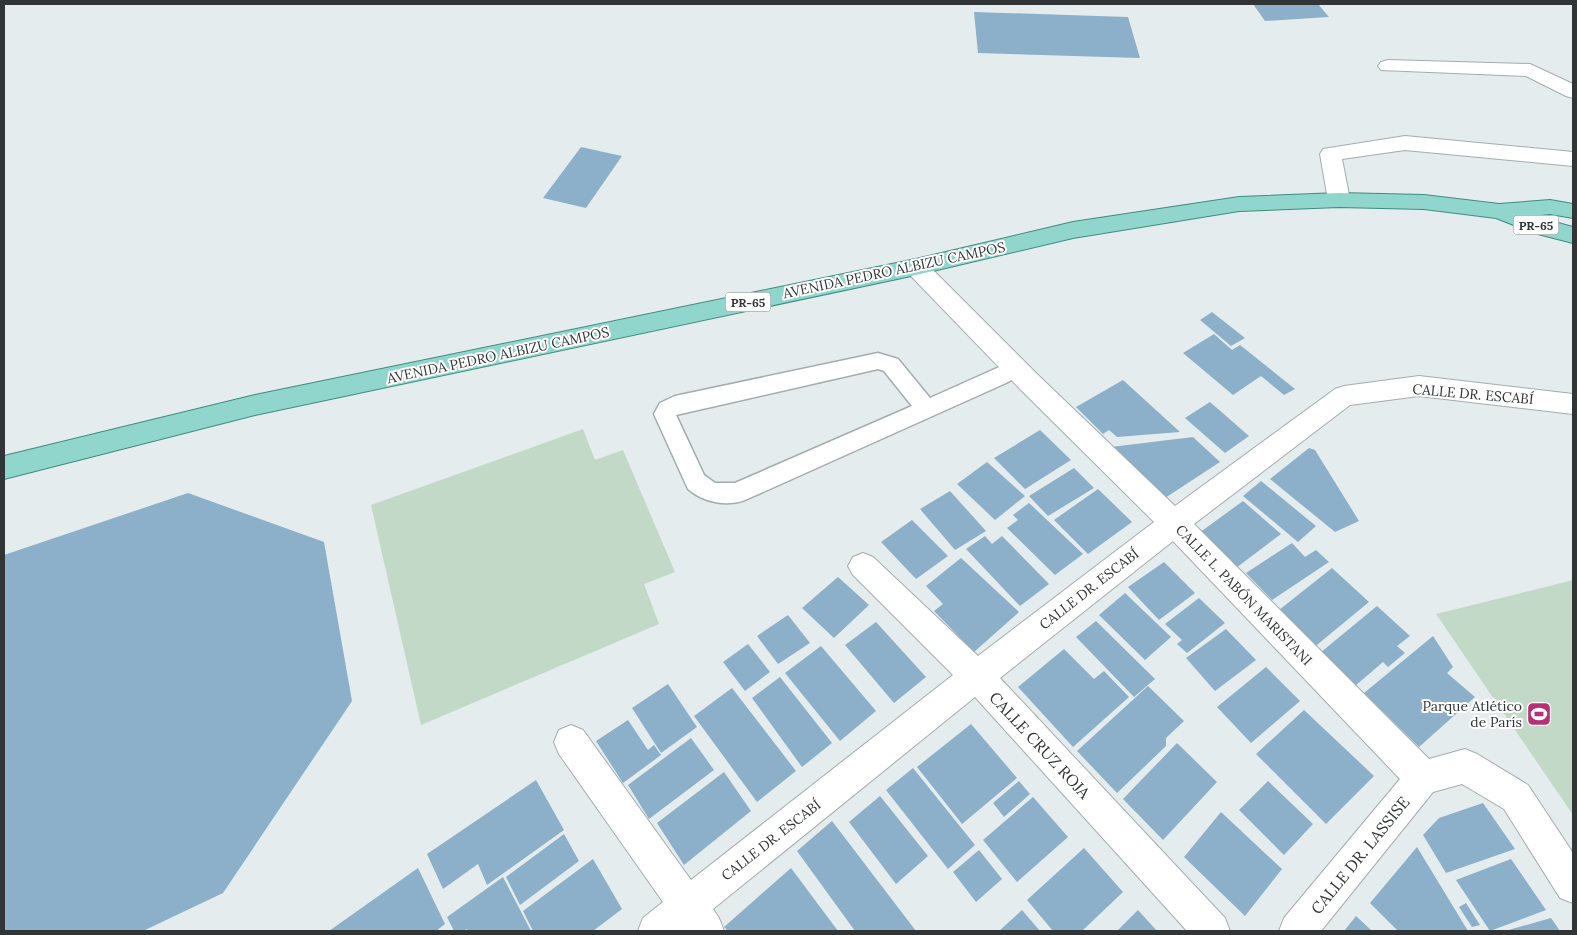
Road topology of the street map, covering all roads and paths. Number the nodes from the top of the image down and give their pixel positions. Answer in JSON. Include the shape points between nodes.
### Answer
{"nodes":[{"id":1,"x":1388,"y":66,"type":"dead end"},
{"id":2,"x":1573,"y":92,"type":"edge"},
{"id":3,"x":1573,"y":159,"type":"edge"},
{"id":4,"x":1339,"y":200,"type":"junction"},
{"id":5,"x":1499,"y":211,"type":"junction"},
{"id":6,"x":1573,"y":212,"type":"edge"},
{"id":7,"x":1573,"y":235,"type":"edge"},
{"id":8,"x":916,"y":267,"type":"junction"},
{"id":9,"x":1015,"y":368,"type":"junction"},
{"id":10,"x":1573,"y":404,"type":"edge"},
{"id":11,"x":927,"y":409,"type":"junction"},
{"id":12,"x":4,"y":468,"type":"edge"},
{"id":13,"x":1174,"y":524,"type":"junction"},
{"id":14,"x":863,"y":566,"type":"dead end"},
{"id":15,"x":977,"y":676,"type":"junction"},
{"id":16,"x":571,"y":742,"type":"dead end"},
{"id":17,"x":1423,"y":778,"type":"junction"},
{"id":18,"x":1573,"y":885,"type":"edge"},
{"id":19,"x":698,"y":918,"type":"edge"},
{"id":20,"x":656,"y":931,"type":"edge"},
{"id":21,"x":1212,"y":931,"type":"edge"},
{"id":22,"x":1297,"y":931,"type":"edge"}],
"edges":[{"from":1,"to":2,"type":"street","via":[[1530,70]]},
{"from":3,"to":4,"type":"street","via":[[1405,143],[1330,154]]},
{"from":4,"to":5,"type":"main road","name":"AVENIDA PEDRO ALBIZU CAMPOS","number":"PR-65","via":[[1424,202]]},
{"from":4,"to":8,"type":"main road","name":"AVENIDA PEDRO ALBIZU CAMPOS","number":"PR-65","via":[[1239,204],[1092,227]]},
{"from":5,"to":6,"type":"main road","name":"AVENIDA PEDRO ALBIZU CAMPOS","number":"PR-65","via":[[1550,208]]},
{"from":5,"to":7,"type":"main road","name":"AVENIDA PEDRO ALBIZU CAMPOS","number":"PR-65","via":[[1542,228]]},
{"from":8,"to":9,"type":"street","name":"CALLE L. PABÓN MARISTANI"},
{"from":8,"to":12,"type":"main road","name":"AVENIDA PEDRO ALBIZU CAMPOS","number":"PR-65","via":[[255,405]]},
{"from":9,"to":11,"type":"lane"},
{"from":9,"to":13,"type":"street","name":"CALLE L. PABÓN MARISTANI"},
{"from":10,"to":13,"type":"street","name":"CALLE DR. ESCABÍ","via":[[1419,386],[1344,396]]},
{"from":11,"to":11,"type":"lane","via":[[891,365],[878,361],[675,405],[665,414],[696,482],[710,492],[722,494],[737,493]]},
{"from":13,"to":15,"type":"street","name":"CALLE DR. ESCABÍ"},
{"from":13,"to":17,"type":"street","name":"CALLE L. PABÓN MARISTANI"},
{"from":14,"to":15,"type":"street","name":"CALLE CRUZ ROJA"},
{"from":15,"to":19,"type":"street","name":"CALLE DR. ESCABÍ"},
{"from":15,"to":21,"type":"street","name":"CALLE CRUZ ROJA"},
{"from":16,"to":19,"type":"street"},
{"from":17,"to":18,"type":"street","via":[[1465,766],[1516,797]]},
{"from":17,"to":22,"type":"street","name":"CALLE DR. LASSISE"},
{"from":19,"to":20,"type":"street","name":"CALLE DR. ESCABÍ"}]}
